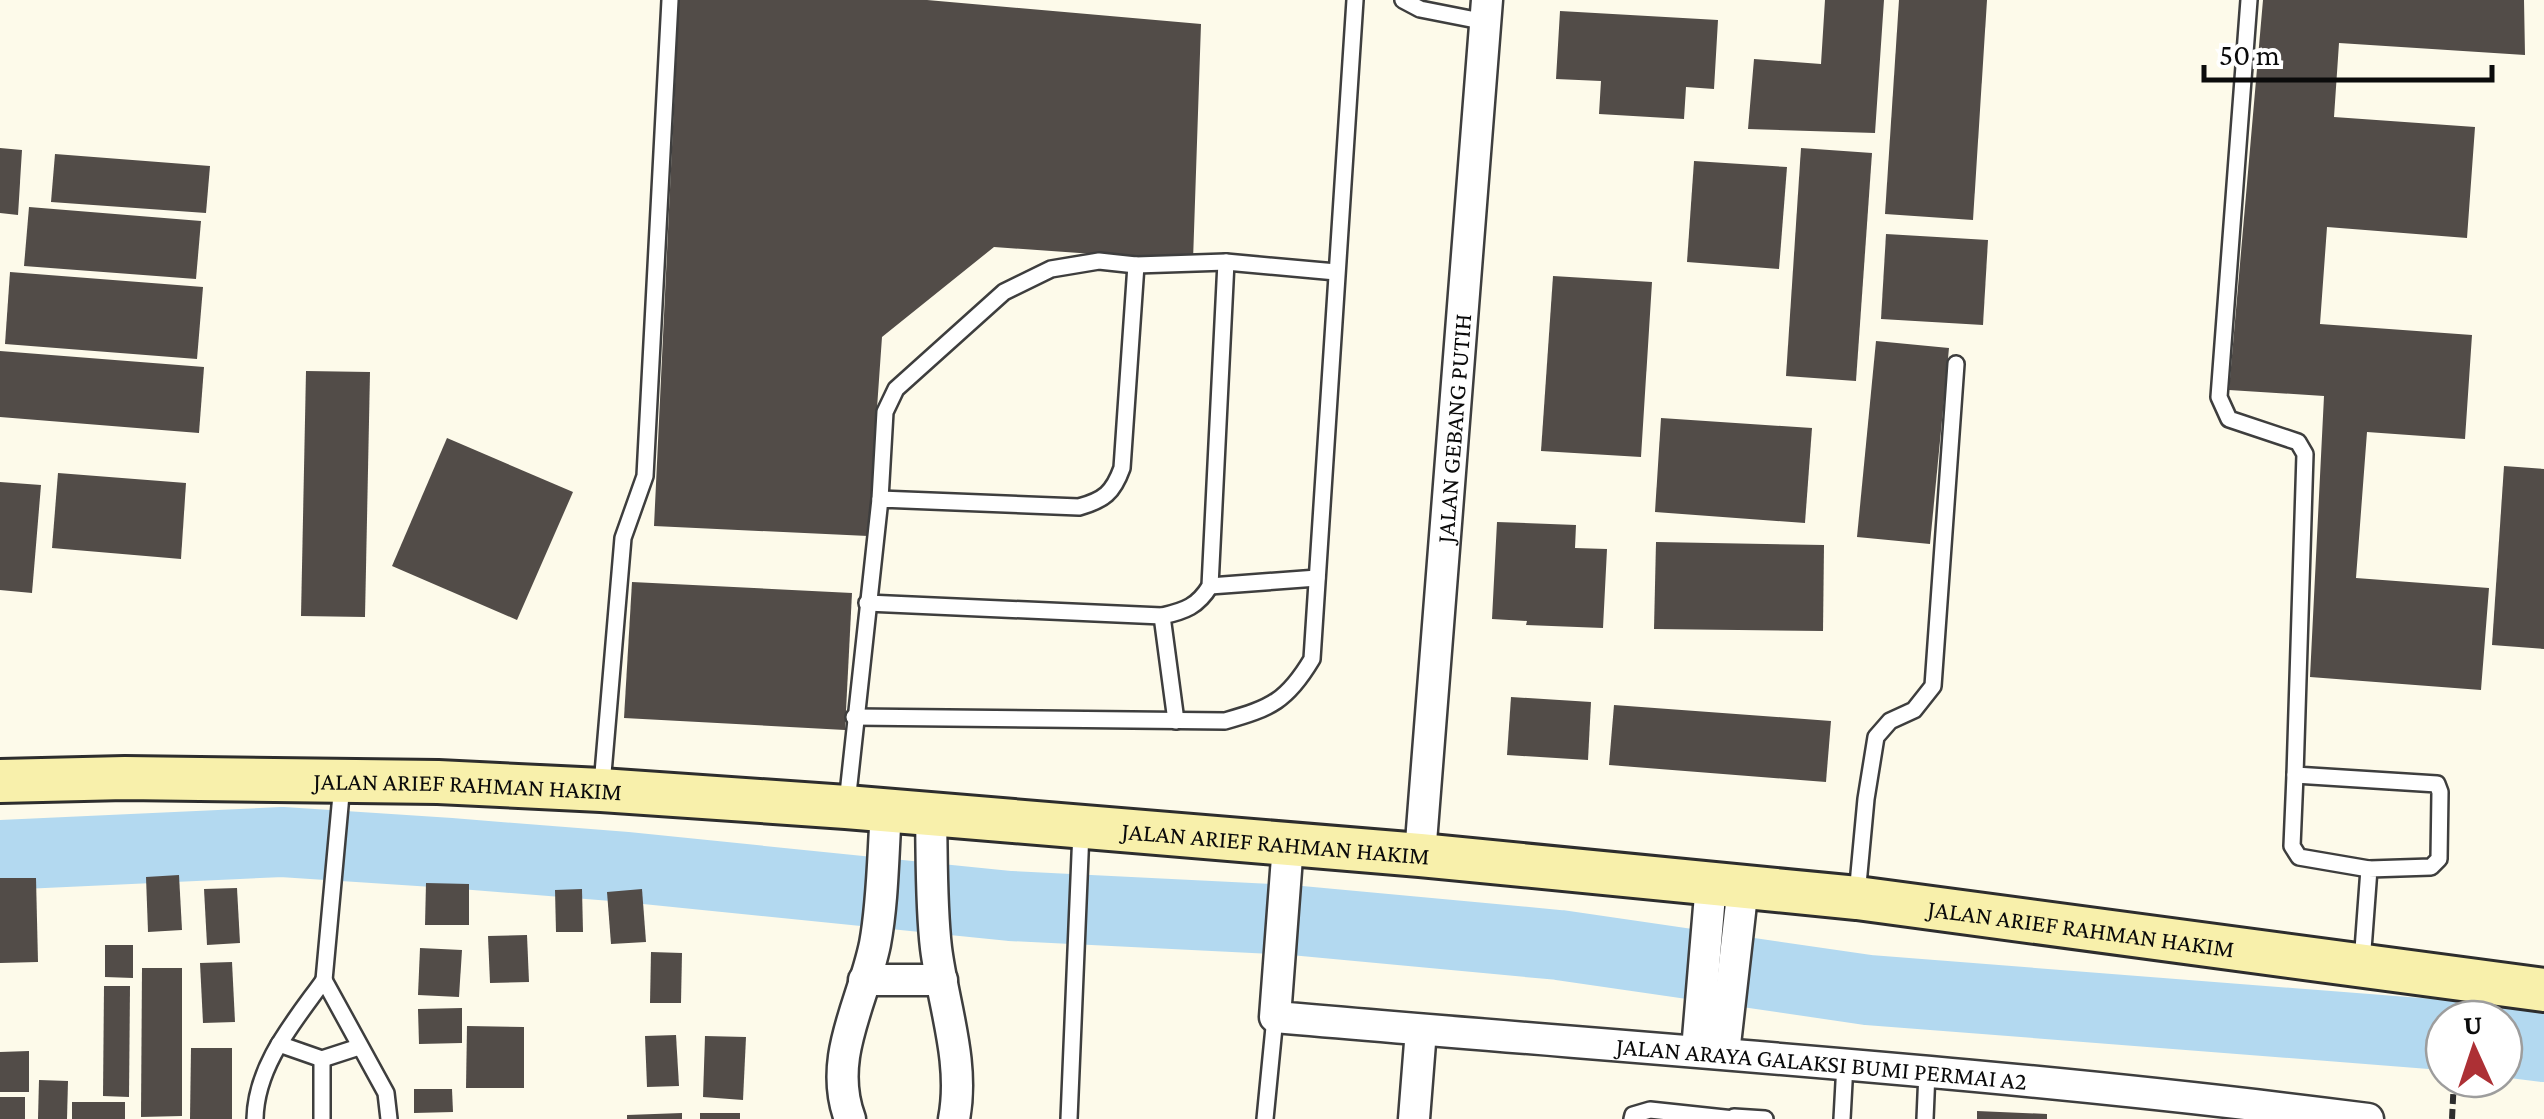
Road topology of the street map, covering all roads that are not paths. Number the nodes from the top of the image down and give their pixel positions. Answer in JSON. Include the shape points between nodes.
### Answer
{"nodes":[{"id":1,"x":670,"y":0,"type":"edge"},
{"id":2,"x":1355,"y":0,"type":"edge"},
{"id":3,"x":1403,"y":0,"type":"edge"},
{"id":4,"x":2249,"y":0,"type":"edge"},
{"id":5,"x":1487,"y":11,"type":"edge"},
{"id":6,"x":1226,"y":262,"type":"junction"},
{"id":7,"x":1136,"y":265,"type":"junction"},
{"id":8,"x":1336,"y":272,"type":"junction"},
{"id":9,"x":1956,"y":364,"type":"dead end"},
{"id":10,"x":880,"y":499,"type":"junction"},
{"id":11,"x":1318,"y":578,"type":"junction"},
{"id":12,"x":1210,"y":586,"type":"junction"},
{"id":13,"x":868,"y":603,"type":"junction"},
{"id":14,"x":1162,"y":616,"type":"junction"},
{"id":15,"x":854,"y":717,"type":"junction"},
{"id":16,"x":1176,"y":720,"type":"junction"},
{"id":17,"x":2294,"y":775,"type":"junction"},
{"id":18,"x":343,"y":780,"type":"junction"},
{"id":19,"x":0,"y":781,"type":"edge"},
{"id":20,"x":601,"y":790,"type":"junction"},
{"id":21,"x":866,"y":809,"type":"junction"},
{"id":22,"x":931,"y":815,"type":"junction"},
{"id":23,"x":1081,"y":828,"type":"junction"},
{"id":24,"x":1420,"y":856,"type":"junction"},
{"id":25,"x":1286,"y":861,"type":"junction"},
{"id":26,"x":2369,"y":869,"type":"junction"},
{"id":27,"x":1727,"y":885,"type":"junction"},
{"id":28,"x":1857,"y":898,"type":"junction"},
{"id":29,"x":2362,"y":967,"type":"junction"},
{"id":30,"x":324,"y":980,"type":"junction"},
{"id":31,"x":864,"y":980,"type":"junction"},
{"id":32,"x":942,"y":980,"type":"junction"},
{"id":33,"x":2544,"y":990,"type":"edge"},
{"id":34,"x":1275,"y":1017,"type":"junction"},
{"id":35,"x":1420,"y":1030,"type":"junction"},
{"id":36,"x":279,"y":1044,"type":"junction"},
{"id":37,"x":359,"y":1047,"type":"junction"},
{"id":38,"x":1710,"y":1052,"type":"junction"},
{"id":39,"x":322,"y":1060,"type":"junction"},
{"id":40,"x":1845,"y":1064,"type":"junction"},
{"id":41,"x":1928,"y":1072,"type":"junction"},
{"id":42,"x":2174,"y":1106,"type":"edge"},
{"id":43,"x":1734,"y":1118,"type":"edge"},
{"id":44,"x":255,"y":1119,"type":"edge"},
{"id":45,"x":322,"y":1119,"type":"edge"},
{"id":46,"x":389,"y":1119,"type":"edge"},
{"id":47,"x":850,"y":1119,"type":"edge"},
{"id":48,"x":954,"y":1119,"type":"edge"},
{"id":49,"x":1069,"y":1119,"type":"edge"},
{"id":50,"x":1265,"y":1119,"type":"edge"},
{"id":51,"x":1414,"y":1119,"type":"edge"},
{"id":52,"x":1632,"y":1119,"type":"edge"},
{"id":53,"x":1765,"y":1119,"type":"edge"},
{"id":54,"x":1842,"y":1119,"type":"edge"},
{"id":55,"x":1925,"y":1119,"type":"edge"},
{"id":56,"x":2368,"y":1119,"type":"edge"}],
"edges":[{"from":1,"to":20,"type":"lane","via":[[645,476],[623,538]]},
{"from":2,"to":8,"type":"lane"},
{"from":3,"to":5,"type":"lane","via":[[1420,10]]},
{"from":4,"to":17,"type":"lane","via":[[2220,397],[2229,419],[2298,442],[2305,454]]},
{"from":5,"to":24,"type":"street","name":"JALAN GEBANG PUTIH"},
{"from":6,"to":7,"type":"lane"},
{"from":6,"to":8,"type":"lane"},
{"from":6,"to":12,"type":"lane"},
{"from":7,"to":10,"type":"lane","via":[[1099,260],[1051,270],[1004,292],[896,389],[886,412]]},
{"from":7,"to":10,"type":"lane","via":[[1122,468],[1114,491],[1078,507]]},
{"from":8,"to":11,"type":"lane"},
{"from":9,"to":28,"type":"lane","via":[[1933,686],[1914,710],[1876,737]]},
{"from":10,"to":13,"type":"lane"},
{"from":11,"to":12,"type":"lane"},
{"from":11,"to":16,"type":"lane","via":[[1312,659],[1295,688],[1270,708],[1225,721]]},
{"from":12,"to":14,"type":"lane","via":[[1185,611]]},
{"from":13,"to":14,"type":"lane"},
{"from":13,"to":15,"type":"lane"},
{"from":14,"to":16,"type":"lane"},
{"from":15,"to":16,"type":"lane"},
{"from":15,"to":21,"type":"lane"},
{"from":17,"to":26,"type":"lane","via":[[2292,846],[2299,857]]},
{"from":17,"to":26,"type":"lane","via":[[2437,784],[2439,859],[2431,867]]},
{"from":18,"to":19,"type":"main road","name":"JALAN ARIEF RAHMAN HAKIM"},
{"from":18,"to":20,"type":"main road","name":"JALAN ARIEF RAHMAN HAKIM"},
{"from":18,"to":30,"type":"lane"},
{"from":20,"to":21,"type":"main road","name":"JALAN ARIEF RAHMAN HAKIM"},
{"from":21,"to":22,"type":"main road","name":"JALAN ARIEF RAHMAN HAKIM"},
{"from":21,"to":31,"type":"street","via":[[882,873]]},
{"from":22,"to":23,"type":"main road","name":"JALAN ARIEF RAHMAN HAKIM"},
{"from":22,"to":32,"type":"street"},
{"from":23,"to":25,"type":"main road","name":"JALAN ARIEF RAHMAN HAKIM"},
{"from":23,"to":49,"type":"lane"},
{"from":24,"to":25,"type":"main road","name":"JALAN ARIEF RAHMAN HAKIM"},
{"from":24,"to":27,"type":"main road","name":"JALAN ARIEF RAHMAN HAKIM"},
{"from":25,"to":34,"type":"street"},
{"from":26,"to":29,"type":"lane"},
{"from":27,"to":28,"type":"main road","name":"JALAN ARIEF RAHMAN HAKIM"},
{"from":27,"to":38,"type":"street"},
{"from":28,"to":29,"type":"main road","name":"JALAN ARIEF RAHMAN HAKIM"},
{"from":29,"to":33,"type":"main road","name":"JALAN ARIEF RAHMAN HAKIM"},
{"from":30,"to":36,"type":"lane"},
{"from":30,"to":37,"type":"lane"},
{"from":31,"to":32,"type":"street"},
{"from":31,"to":47,"type":"street","via":[[841,1069]]},
{"from":32,"to":48,"type":"street"},
{"from":34,"to":35,"type":"street","name":"JALAN ARAYA GALAKSI BUMI PERMAI A2"},
{"from":34,"to":50,"type":"lane"},
{"from":35,"to":38,"type":"street","name":"JALAN ARAYA GALAKSI BUMI PERMAI A2"},
{"from":35,"to":51,"type":"street"},
{"from":36,"to":39,"type":"lane"},
{"from":36,"to":44,"type":"lane","via":[[260,1082]]},
{"from":37,"to":39,"type":"lane"},
{"from":37,"to":46,"type":"lane","via":[[386,1093]]},
{"from":38,"to":40,"type":"street","name":"JALAN ARAYA GALAKSI BUMI PERMAI A2"},
{"from":39,"to":45,"type":"lane"},
{"from":40,"to":41,"type":"street","name":"JALAN ARAYA GALAKSI BUMI PERMAI A2"},
{"from":40,"to":54,"type":"lane"},
{"from":41,"to":42,"type":"street","name":"JALAN ARAYA GALAKSI BUMI PERMAI A2"},
{"from":41,"to":55,"type":"lane"},
{"from":42,"to":56,"type":"street","name":"JALAN ARAYA GALAKSI BUMI PERMAI A2"},
{"from":43,"to":52,"type":"lane","via":[[1650,1110]]},
{"from":43,"to":53,"type":"lane"}]}
